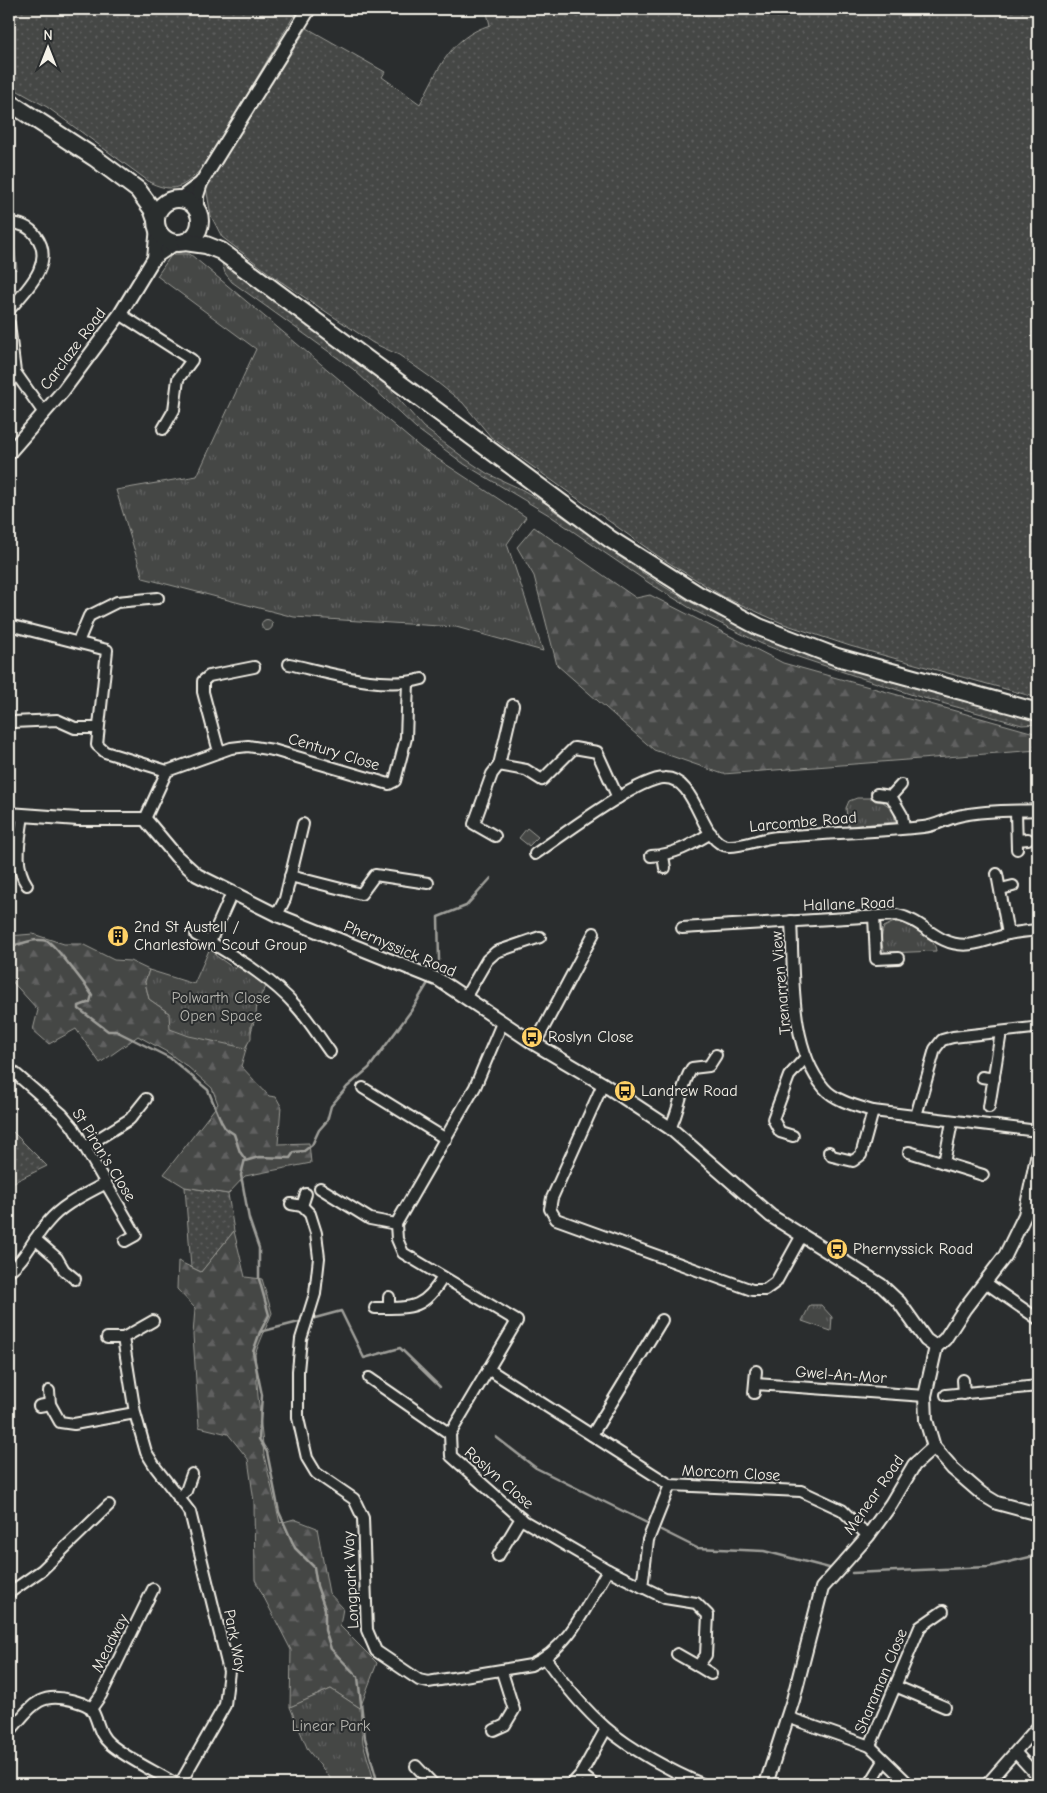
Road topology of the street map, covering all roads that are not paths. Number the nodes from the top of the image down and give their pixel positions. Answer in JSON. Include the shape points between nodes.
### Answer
{"nodes":[{"id":1,"x":309,"y":9,"type":"edge"},
{"id":2,"x":9,"y":102,"type":"edge"},
{"id":3,"x":201,"y":183,"type":"junction"},
{"id":4,"x":138,"y":190,"type":"junction"},
{"id":5,"x":175,"y":200,"type":"junction"},
{"id":6,"x":198,"y":215,"type":"junction"},
{"id":7,"x":9,"y":223,"type":"edge"},
{"id":8,"x":157,"y":224,"type":"junction"},
{"id":9,"x":181,"y":242,"type":"junction"},
{"id":10,"x":220,"y":251,"type":"junction"},
{"id":11,"x":154,"y":258,"type":"junction"},
{"id":12,"x":9,"y":310,"type":"edge"},
{"id":13,"x":120,"y":314,"type":"junction"},
{"id":14,"x":9,"y":324,"type":"edge"},
{"id":15,"x":12,"y":370,"type":"edge"},
{"id":16,"x":44,"y":413,"type":"junction"},
{"id":17,"x":163,"y":429,"type":"dead end"},
{"id":18,"x":9,"y":453,"type":"edge"},
{"id":19,"x":158,"y":598,"type":"dead end"},
{"id":20,"x":9,"y":625,"type":"edge"},
{"id":21,"x":78,"y":642,"type":"junction"},
{"id":22,"x":289,"y":664,"type":"dead end"},
{"id":23,"x":254,"y":667,"type":"dead end"},
{"id":24,"x":422,"y":679,"type":"dead end"},
{"id":25,"x":408,"y":682,"type":"junction"},
{"id":26,"x":513,"y":705,"type":"dead end"},
{"id":27,"x":1038,"y":712,"type":"edge"},
{"id":28,"x":13,"y":722,"type":"dead end"},
{"id":29,"x":98,"y":728,"type":"junction"},
{"id":30,"x":219,"y":752,"type":"junction"},
{"id":31,"x":499,"y":764,"type":"junction"},
{"id":32,"x":167,"y":771,"type":"junction"},
{"id":33,"x":901,"y":785,"type":"dead end"},
{"id":34,"x":877,"y":794,"type":"dead end"},
{"id":35,"x":891,"y":796,"type":"junction"},
{"id":36,"x":618,"y":798,"type":"junction"},
{"id":37,"x":1038,"y":810,"type":"edge"},
{"id":38,"x":1016,"y":811,"type":"junction"},
{"id":39,"x":9,"y":814,"type":"edge"},
{"id":40,"x":23,"y":815,"type":"junction"},
{"id":41,"x":145,"y":819,"type":"junction"},
{"id":42,"x":303,"y":824,"type":"dead end"},
{"id":43,"x":904,"y":828,"type":"junction"},
{"id":44,"x":711,"y":833,"type":"junction"},
{"id":45,"x":495,"y":836,"type":"dead end"},
{"id":46,"x":1028,"y":840,"type":"dead end"},
{"id":47,"x":534,"y":854,"type":"dead end"},
{"id":48,"x":652,"y":856,"type":"dead end"},
{"id":49,"x":664,"y":856,"type":"junction"},
{"id":50,"x":665,"y":868,"type":"dead end"},
{"id":51,"x":997,"y":874,"type":"dead end"},
{"id":52,"x":290,"y":876,"type":"junction"},
{"id":53,"x":428,"y":883,"type":"dead end"},
{"id":54,"x":27,"y":885,"type":"dead end"},
{"id":55,"x":1013,"y":886,"type":"dead end"},
{"id":56,"x":1000,"y":889,"type":"junction"},
{"id":57,"x":232,"y":893,"type":"junction"},
{"id":58,"x":278,"y":915,"type":"junction"},
{"id":59,"x":874,"y":916,"type":"junction"},
{"id":60,"x":791,"y":921,"type":"junction"},
{"id":61,"x":682,"y":928,"type":"dead end"},
{"id":62,"x":1038,"y":930,"type":"edge"},
{"id":63,"x":594,"y":933,"type":"dead end"},
{"id":64,"x":1008,"y":934,"type":"junction"},
{"id":65,"x":196,"y":935,"type":"dead end"},
{"id":66,"x":540,"y":937,"type":"dead end"},
{"id":67,"x":210,"y":942,"type":"junction"},
{"id":68,"x":898,"y":958,"type":"dead end"},
{"id":69,"x":466,"y":996,"type":"junction"},
{"id":70,"x":502,"y":1023,"type":"junction"},
{"id":71,"x":1032,"y":1028,"type":"dead end"},
{"id":72,"x":1000,"y":1032,"type":"junction"},
{"id":73,"x":535,"y":1044,"type":"junction"},
{"id":74,"x":330,"y":1052,"type":"dead end"},
{"id":75,"x":716,"y":1054,"type":"dead end"},
{"id":76,"x":806,"y":1057,"type":"junction"},
{"id":77,"x":9,"y":1068,"type":"edge"},
{"id":78,"x":982,"y":1077,"type":"dead end"},
{"id":79,"x":994,"y":1079,"type":"junction"},
{"id":80,"x":603,"y":1084,"type":"junction"},
{"id":81,"x":363,"y":1088,"type":"dead end"},
{"id":82,"x":147,"y":1096,"type":"dead end"},
{"id":83,"x":989,"y":1107,"type":"dead end"},
{"id":84,"x":873,"y":1111,"type":"junction"},
{"id":85,"x":916,"y":1116,"type":"junction"},
{"id":86,"x":952,"y":1122,"type":"junction"},
{"id":87,"x":670,"y":1128,"type":"junction"},
{"id":88,"x":1038,"y":1131,"type":"edge"},
{"id":89,"x":793,"y":1136,"type":"dead end"},
{"id":90,"x":446,"y":1139,"type":"junction"},
{"id":91,"x":85,"y":1147,"type":"junction"},
{"id":92,"x":829,"y":1152,"type":"dead end"},
{"id":93,"x":909,"y":1152,"type":"dead end"},
{"id":94,"x":1038,"y":1152,"type":"edge"},
{"id":95,"x":944,"y":1163,"type":"junction"},
{"id":96,"x":983,"y":1175,"type":"dead end"},
{"id":97,"x":106,"y":1183,"type":"junction"},
{"id":98,"x":320,"y":1188,"type":"dead end"},
{"id":99,"x":306,"y":1194,"type":"dead end"},
{"id":100,"x":291,"y":1204,"type":"dead end"},
{"id":101,"x":302,"y":1206,"type":"junction"},
{"id":102,"x":396,"y":1224,"type":"junction"},
{"id":103,"x":802,"y":1235,"type":"junction"},
{"id":104,"x":34,"y":1239,"type":"junction"},
{"id":105,"x":125,"y":1241,"type":"dead end"},
{"id":106,"x":9,"y":1271,"type":"edge"},
{"id":107,"x":443,"y":1277,"type":"junction"},
{"id":108,"x":75,"y":1279,"type":"dead end"},
{"id":109,"x":986,"y":1283,"type":"junction"},
{"id":110,"x":389,"y":1297,"type":"dead end"},
{"id":111,"x":375,"y":1308,"type":"dead end"},
{"id":112,"x":389,"y":1308,"type":"junction"},
{"id":113,"x":1038,"y":1319,"type":"edge"},
{"id":114,"x":662,"y":1320,"type":"dead end"},
{"id":115,"x":153,"y":1321,"type":"dead end"},
{"id":116,"x":106,"y":1338,"type":"dead end"},
{"id":117,"x":123,"y":1338,"type":"junction"},
{"id":118,"x":936,"y":1347,"type":"junction"},
{"id":119,"x":488,"y":1369,"type":"junction"},
{"id":120,"x":756,"y":1371,"type":"dead end"},
{"id":121,"x":369,"y":1378,"type":"dead end"},
{"id":122,"x":963,"y":1380,"type":"dead end"},
{"id":123,"x":1038,"y":1386,"type":"edge"},
{"id":124,"x":49,"y":1391,"type":"dead end"},
{"id":125,"x":964,"y":1394,"type":"junction"},
{"id":126,"x":946,"y":1395,"type":"dead end"},
{"id":127,"x":925,"y":1396,"type":"junction"},
{"id":128,"x":50,"y":1404,"type":"junction"},
{"id":129,"x":39,"y":1406,"type":"dead end"},
{"id":130,"x":135,"y":1413,"type":"junction"},
{"id":131,"x":450,"y":1434,"type":"junction"},
{"id":132,"x":592,"y":1435,"type":"junction"},
{"id":133,"x":934,"y":1447,"type":"junction"},
{"id":134,"x":192,"y":1474,"type":"dead end"},
{"id":135,"x":670,"y":1485,"type":"junction"},
{"id":136,"x":179,"y":1498,"type":"junction"},
{"id":137,"x":109,"y":1505,"type":"dead end"},
{"id":138,"x":1038,"y":1514,"type":"edge"},
{"id":139,"x":521,"y":1518,"type":"junction"},
{"id":140,"x":868,"y":1536,"type":"junction"},
{"id":141,"x":498,"y":1556,"type":"dead end"},
{"id":142,"x":608,"y":1570,"type":"junction"},
{"id":143,"x":642,"y":1587,"type":"junction"},
{"id":144,"x":153,"y":1590,"type":"dead end"},
{"id":145,"x":9,"y":1594,"type":"edge"},
{"id":146,"x":942,"y":1611,"type":"dead end"},
{"id":147,"x":677,"y":1654,"type":"dead end"},
{"id":148,"x":546,"y":1659,"type":"junction"},
{"id":149,"x":698,"y":1666,"type":"junction"},
{"id":150,"x":502,"y":1672,"type":"junction"},
{"id":151,"x":711,"y":1674,"type":"dead end"},
{"id":152,"x":895,"y":1686,"type":"junction"},
{"id":153,"x":945,"y":1707,"type":"dead end"},
{"id":154,"x":91,"y":1709,"type":"junction"},
{"id":155,"x":788,"y":1717,"type":"junction"},
{"id":156,"x":1038,"y":1726,"type":"edge"},
{"id":157,"x":606,"y":1729,"type":"junction"},
{"id":158,"x":494,"y":1730,"type":"dead end"},
{"id":159,"x":9,"y":1732,"type":"edge"},
{"id":160,"x":870,"y":1746,"type":"junction"},
{"id":161,"x":1016,"y":1753,"type":"junction"},
{"id":162,"x":884,"y":1761,"type":"junction"},
{"id":163,"x":416,"y":1766,"type":"dead end"},
{"id":164,"x":581,"y":1774,"type":"junction"},
{"id":165,"x":1038,"y":1777,"type":"edge"},
{"id":166,"x":695,"y":1783,"type":"edge"},
{"id":167,"x":178,"y":1784,"type":"edge"},
{"id":168,"x":433,"y":1784,"type":"edge"},
{"id":169,"x":572,"y":1784,"type":"edge"},
{"id":170,"x":593,"y":1784,"type":"edge"},
{"id":171,"x":766,"y":1784,"type":"edge"},
{"id":172,"x":870,"y":1784,"type":"edge"},
{"id":173,"x":909,"y":1784,"type":"edge"},
{"id":174,"x":987,"y":1784,"type":"edge"}],
"edges":[{"from":1,"to":3,"type":"street"},
{"from":2,"to":4,"type":"highway"},
{"from":3,"to":5,"type":"street"},
{"from":3,"to":6,"type":"street","via":[[197,196]]},
{"from":4,"to":5,"type":"highway"},
{"from":4,"to":8,"type":"highway","via":[[152,209]]},
{"from":5,"to":6,"type":"highway","via":[[190,203]]},
{"from":5,"to":8,"type":"highway","via":[[161,208]]},
{"from":6,"to":9,"type":"highway","via":[[196,233]]},
{"from":6,"to":10,"type":"highway","via":[[207,236]]},
{"from":7,"to":12,"type":"street","via":[[19,223],[35,234],[43,250],[42,266]]},
{"from":8,"to":9,"type":"highway","via":[[165,239]]},
{"from":8,"to":11,"type":"street","name":"Carclaze Road"},
{"from":9,"to":10,"type":"highway","via":[[206,245]]},
{"from":9,"to":11,"type":"street","name":"Carclaze Road"},
{"from":10,"to":27,"type":"highway","via":[[610,538],[697,594],[759,626],[837,656]]},
{"from":11,"to":13,"type":"street","name":"Carclaze Road"},
{"from":13,"to":16,"type":"street","name":"Carclaze Road"},
{"from":13,"to":17,"type":"street","via":[[192,360],[178,379],[174,410]]},
{"from":14,"to":15,"type":"street"},
{"from":15,"to":16,"type":"street"},
{"from":16,"to":18,"type":"street","name":"Carclaze Road"},
{"from":19,"to":21,"type":"street","via":[[117,602],[89,616]]},
{"from":20,"to":21,"type":"street"},
{"from":21,"to":29,"type":"street","via":[[106,650]]},
{"from":22,"to":25,"type":"street","via":[[355,678]]},
{"from":23,"to":30,"type":"street","via":[[209,676],[203,681]]},
{"from":24,"to":25,"type":"street"},
{"from":25,"to":30,"type":"street","name":"Century Close","via":[[406,738],[395,781],[389,784],[273,750],[248,746]]},
{"from":26,"to":31,"type":"street"},
{"from":28,"to":29,"type":"street","via":[[57,720],[75,728]]},
{"from":29,"to":32,"type":"street","via":[[97,744],[105,752]]},
{"from":30,"to":32,"type":"street","name":"Century Close"},
{"from":31,"to":36,"type":"street","via":[[526,770],[542,780],[574,748],[597,752]]},
{"from":31,"to":45,"type":"street","via":[[492,774],[474,824]]},
{"from":32,"to":41,"type":"street"},
{"from":33,"to":35,"type":"street"},
{"from":34,"to":35,"type":"street"},
{"from":35,"to":43,"type":"street","via":[[902,815]]},
{"from":36,"to":44,"type":"street","name":"Larcombe Road","via":[[654,780],[665,777],[676,781],[690,795]]},
{"from":36,"to":47,"type":"street","name":"Larcombe Road"},
{"from":37,"to":38,"type":"street","name":"Larcombe Road"},
{"from":38,"to":43,"type":"street","name":"Larcombe Road","via":[[965,814],[926,827]]},
{"from":38,"to":46,"type":"street","via":[[1017,844]]},
{"from":39,"to":40,"type":"street"},
{"from":40,"to":41,"type":"street"},
{"from":40,"to":54,"type":"street","via":[[18,855],[20,875]]},
{"from":41,"to":57,"type":"street","name":"Phernyssick Road","via":[[197,875]]},
{"from":42,"to":52,"type":"street"},
{"from":43,"to":44,"type":"street","name":"Larcombe Road","via":[[775,837],[730,846],[722,844]]},
{"from":44,"to":49,"type":"street"},
{"from":48,"to":49,"type":"street"},
{"from":49,"to":50,"type":"street"},
{"from":51,"to":56,"type":"street"},
{"from":52,"to":53,"type":"street","via":[[361,894],[375,875]]},
{"from":52,"to":58,"type":"street"},
{"from":55,"to":56,"type":"street"},
{"from":56,"to":64,"type":"street"},
{"from":57,"to":58,"type":"street","name":"Phernyssick Road"},
{"from":57,"to":67,"type":"street"},
{"from":58,"to":69,"type":"street","name":"Phernyssick Road","via":[[439,980]]},
{"from":59,"to":60,"type":"street","name":"Hallane Road"},
{"from":59,"to":64,"type":"street","name":"Hallane Road","via":[[911,918],[944,940],[959,945],[978,944]]},
{"from":59,"to":68,"type":"street","via":[[876,959]]},
{"from":60,"to":61,"type":"street","name":"Hallane Road"},
{"from":60,"to":76,"type":"street","name":"Trenarren View","via":[[798,1030]]},
{"from":62,"to":64,"type":"street","name":"Hallane Road"},
{"from":63,"to":73,"type":"street"},
{"from":65,"to":67,"type":"street"},
{"from":66,"to":69,"type":"street","via":[[496,952],[487,960]]},
{"from":67,"to":74,"type":"street","via":[[245,963],[280,991],[296,1006]]},
{"from":69,"to":70,"type":"street","name":"Phernyssick Road"},
{"from":70,"to":73,"type":"street","name":"Phernyssick Road"},
{"from":70,"to":90,"type":"street","via":[[475,1087]]},
{"from":71,"to":72,"type":"street"},
{"from":72,"to":79,"type":"street"},
{"from":72,"to":85,"type":"street","via":[[942,1040],[935,1049]]},
{"from":73,"to":80,"type":"street","name":"Phernyssick Road"},
{"from":75,"to":87,"type":"street","via":[[709,1066],[692,1068],[685,1078],[677,1116]]},
{"from":76,"to":84,"type":"street","name":"Trenarren View","via":[[825,1089],[847,1103]]},
{"from":76,"to":89,"type":"street","via":[[789,1076],[773,1119],[780,1132]]},
{"from":77,"to":91,"type":"street","name":"St Piran's Close","via":[[62,1114]]},
{"from":78,"to":79,"type":"street"},
{"from":79,"to":83,"type":"street"},
{"from":80,"to":87,"type":"street","name":"Phernyssick Road"},
{"from":80,"to":103,"type":"street","via":[[552,1198],[550,1210],[556,1218],[752,1290],[765,1290],[776,1282]]},
{"from":81,"to":90,"type":"street"},
{"from":82,"to":91,"type":"street","via":[[130,1119]]},
{"from":84,"to":85,"type":"street","name":"Trenarren View"},
{"from":84,"to":92,"type":"street","via":[[861,1155],[853,1161],[832,1156]]},
{"from":85,"to":86,"type":"street","name":"Trenarren View"},
{"from":86,"to":88,"type":"street","name":"Trenarren View"},
{"from":86,"to":95,"type":"street"},
{"from":87,"to":103,"type":"street","name":"Phernyssick Road","via":[[771,1216]]},
{"from":90,"to":102,"type":"street"},
{"from":91,"to":97,"type":"street","name":"St Piran's Close"},
{"from":93,"to":95,"type":"street"},
{"from":94,"to":109,"type":"street","via":[[1024,1215],[1005,1256]]},
{"from":95,"to":96,"type":"street"},
{"from":97,"to":104,"type":"street","via":[[66,1205]]},
{"from":97,"to":105,"type":"street","name":"St Piran's Close","via":[[136,1235]]},
{"from":98,"to":102,"type":"street","via":[[370,1219]]},
{"from":99,"to":101,"type":"street"},
{"from":100,"to":101,"type":"street"},
{"from":101,"to":150,"type":"street","name":"Longpark Way","via":[[310,1214],[319,1258],[315,1294],[301,1339],[298,1418],[307,1458],[316,1473],[354,1499],[363,1518],[367,1630],[376,1651],[419,1680],[437,1682]]},
{"from":102,"to":107,"type":"street","name":"Roslyn Close","via":[[397,1239],[403,1253]]},
{"from":103,"to":118,"type":"street","name":"Phernyssick Road","via":[[881,1285],[899,1302],[926,1340]]},
{"from":104,"to":106,"type":"street","via":[[19,1263]]},
{"from":104,"to":108,"type":"street"},
{"from":107,"to":112,"type":"street","via":[[425,1302],[412,1308]]},
{"from":107,"to":119,"type":"street","name":"Roslyn Close","via":[[517,1321]]},
{"from":109,"to":113,"type":"street"},
{"from":109,"to":118,"type":"street"},
{"from":110,"to":112,"type":"street"},
{"from":111,"to":112,"type":"street"},
{"from":114,"to":132,"type":"street"},
{"from":115,"to":117,"type":"street"},
{"from":116,"to":117,"type":"street"},
{"from":117,"to":130,"type":"street","name":"Park Way"},
{"from":118,"to":127,"type":"street"},
{"from":119,"to":131,"type":"street","name":"Roslyn Close"},
{"from":119,"to":132,"type":"street","name":"Morcom Close"},
{"from":120,"to":127,"type":"street","name":"Gwel-An-Mor","via":[[755,1389]]},
{"from":121,"to":131,"type":"street"},
{"from":122,"to":125,"type":"street"},
{"from":123,"to":125,"type":"street"},
{"from":124,"to":128,"type":"street"},
{"from":125,"to":126,"type":"street"},
{"from":127,"to":133,"type":"street","via":[[926,1420]]},
{"from":128,"to":129,"type":"street"},
{"from":128,"to":130,"type":"street","via":[[60,1422],[74,1424]]},
{"from":130,"to":136,"type":"street","name":"Park Way","via":[[146,1452]]},
{"from":131,"to":139,"type":"street","name":"Roslyn Close","via":[[451,1456]]},
{"from":132,"to":135,"type":"street","name":"Morcom Close"},
{"from":133,"to":138,"type":"street","via":[[982,1494],[997,1503]]},
{"from":133,"to":140,"type":"street","name":"Menear Road","via":[[914,1465]]},
{"from":134,"to":136,"type":"street","via":[[186,1491]]},
{"from":135,"to":140,"type":"street","name":"Morcom Close","via":[[801,1491],[842,1510]]},
{"from":135,"to":143,"type":"street","via":[[648,1540]]},
{"from":136,"to":167,"type":"street","name":"Park Way","via":[[190,1512],[229,1671],[224,1704]]},
{"from":137,"to":145,"type":"street","via":[[42,1570]]},
{"from":139,"to":141,"type":"street"},
{"from":139,"to":142,"type":"street","name":"Roslyn Close"},
{"from":140,"to":155,"type":"street","name":"Menear Road","via":[[822,1588]]},
{"from":142,"to":143,"type":"street","name":"Roslyn Close"},
{"from":142,"to":148,"type":"street","via":[[561,1646]]},
{"from":143,"to":149,"type":"street","name":"Roslyn Close","via":[[665,1598],[696,1603],[708,1615],[706,1655]]},
{"from":144,"to":154,"type":"street","name":"Meadway","via":[[101,1696]]},
{"from":146,"to":152,"type":"street","name":"Sharaman Close","via":[[920,1627]]},
{"from":147,"to":149,"type":"street"},
{"from":148,"to":150,"type":"street","name":"Longpark Way"},
{"from":148,"to":157,"type":"street"},
{"from":149,"to":151,"type":"street"},
{"from":150,"to":158,"type":"street","via":[[514,1710],[505,1726]]},
{"from":152,"to":153,"type":"street"},
{"from":152,"to":160,"type":"street","name":"Sharaman Close"},
{"from":154,"to":159,"type":"street","via":[[60,1697],[48,1697],[38,1700]]},
{"from":154,"to":167,"type":"street","via":[[102,1735],[111,1744]]},
{"from":155,"to":160,"type":"street","name":"Sharaman Close"},
{"from":155,"to":171,"type":"street","name":"Menear Road"},
{"from":156,"to":161,"type":"street"},
{"from":157,"to":164,"type":"street"},
{"from":157,"to":166,"type":"street"},
{"from":160,"to":162,"type":"street"},
{"from":161,"to":165,"type":"street"},
{"from":161,"to":174,"type":"street"},
{"from":162,"to":172,"type":"street"},
{"from":162,"to":173,"type":"street"},
{"from":163,"to":168,"type":"street"},
{"from":164,"to":169,"type":"street"},
{"from":164,"to":170,"type":"street"}]}
